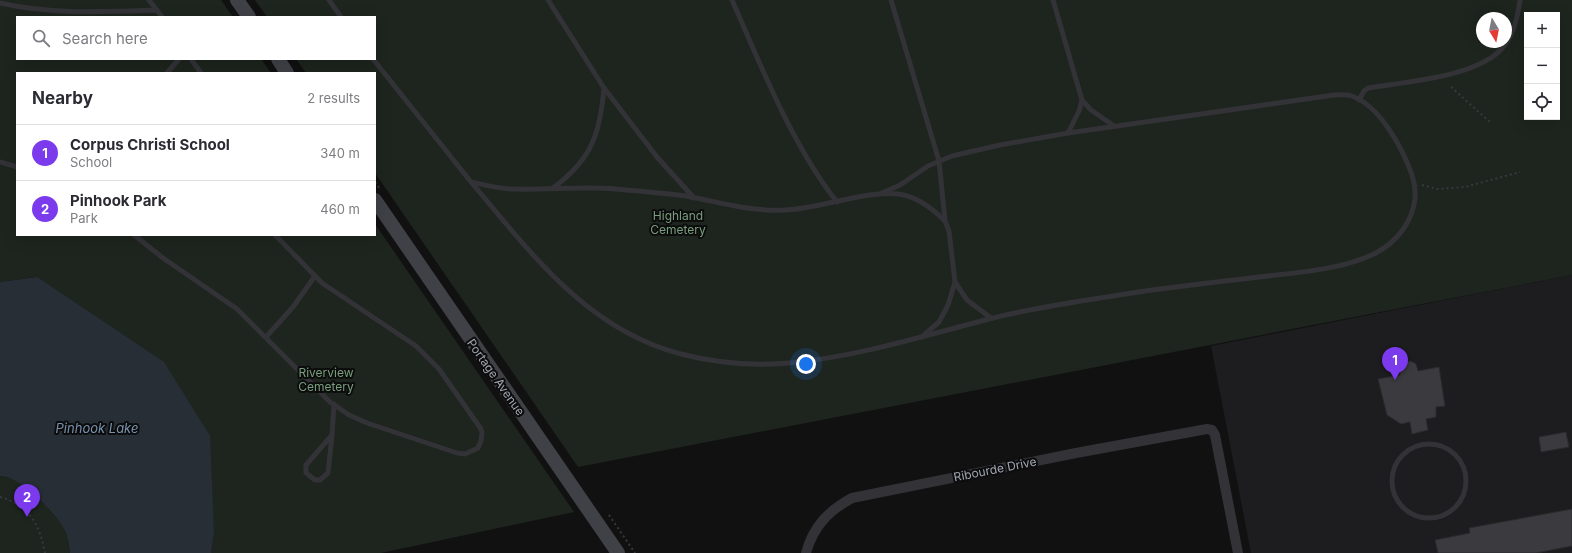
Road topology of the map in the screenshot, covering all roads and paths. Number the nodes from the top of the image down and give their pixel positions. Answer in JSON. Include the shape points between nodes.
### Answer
{"nodes":[{"id":1,"x":149,"y":0,"type":"edge"},
{"id":2,"x":237,"y":0,"type":"edge"},
{"id":3,"x":329,"y":0,"type":"edge"},
{"id":4,"x":548,"y":0,"type":"edge"},
{"id":5,"x":732,"y":0,"type":"edge"},
{"id":6,"x":891,"y":0,"type":"edge"},
{"id":7,"x":1053,"y":0,"type":"edge"},
{"id":8,"x":1520,"y":0,"type":"edge"},
{"id":9,"x":0,"y":3,"type":"edge"},
{"id":10,"x":157,"y":10,"type":"junction"},
{"id":11,"x":161,"y":16,"type":"edge"},
{"id":12,"x":248,"y":16,"type":"edge"},
{"id":13,"x":341,"y":16,"type":"edge"},
{"id":14,"x":178,"y":60,"type":"edge"},
{"id":15,"x":193,"y":60,"type":"edge"},
{"id":16,"x":279,"y":60,"type":"edge"},
{"id":17,"x":374,"y":60,"type":"edge"},
{"id":18,"x":168,"y":72,"type":"edge"},
{"id":19,"x":200,"y":72,"type":"edge"},
{"id":20,"x":286,"y":72,"type":"edge"},
{"id":21,"x":1451,"y":87,"type":"dead end"},
{"id":22,"x":604,"y":88,"type":"junction"},
{"id":23,"x":1082,"y":100,"type":"junction"},
{"id":24,"x":1359,"y":100,"type":"junction"},
{"id":25,"x":1491,"y":123,"type":"dead end"},
{"id":26,"x":1114,"y":126,"type":"junction"},
{"id":27,"x":1068,"y":133,"type":"junction"},
{"id":28,"x":939,"y":161,"type":"junction"},
{"id":29,"x":0,"y":162,"type":"edge"},
{"id":30,"x":16,"y":167,"type":"edge"},
{"id":31,"x":1520,"y":172,"type":"dead end"},
{"id":32,"x":471,"y":182,"type":"junction"},
{"id":33,"x":1415,"y":184,"type":"junction"},
{"id":34,"x":552,"y":188,"type":"junction"},
{"id":35,"x":882,"y":194,"type":"junction"},
{"id":36,"x":694,"y":198,"type":"junction"},
{"id":37,"x":376,"y":201,"type":"edge"},
{"id":38,"x":837,"y":202,"type":"junction"},
{"id":39,"x":945,"y":221,"type":"junction"},
{"id":40,"x":135,"y":236,"type":"edge"},
{"id":41,"x":276,"y":236,"type":"edge"},
{"id":42,"x":315,"y":276,"type":"junction"},
{"id":43,"x":955,"y":282,"type":"junction"},
{"id":44,"x":991,"y":318,"type":"junction"},
{"id":45,"x":923,"y":336,"type":"junction"},
{"id":46,"x":266,"y":337,"type":"junction"},
{"id":47,"x":334,"y":404,"type":"junction"},
{"id":48,"x":332,"y":435,"type":"junction"},
{"id":49,"x":0,"y":497,"type":"edge"},
{"id":50,"x":1398,"y":502,"type":"joint"},
{"id":51,"x":45,"y":553,"type":"edge"},
{"id":52,"x":618,"y":553,"type":"edge"},
{"id":53,"x":806,"y":553,"type":"edge"},
{"id":54,"x":1238,"y":553,"type":"edge"}],
"edges":[{"from":1,"to":10,"type":"lane"},
{"from":2,"to":12,"type":"main road"},
{"from":3,"to":13,"type":"lane"},
{"from":4,"to":22,"type":"lane"},
{"from":5,"to":38,"type":"lane","via":[[794,133],[822,182]]},
{"from":6,"to":28,"type":"lane"},
{"from":7,"to":23,"type":"lane"},
{"from":8,"to":24,"type":"lane","via":[[1515,24],[1507,41],[1496,55],[1486,62],[1444,75],[1368,88]]},
{"from":9,"to":10,"type":"lane","via":[[80,11]]},
{"from":10,"to":11,"type":"lane"},
{"from":14,"to":18,"type":"lane"},
{"from":15,"to":19,"type":"lane"},
{"from":16,"to":20,"type":"main road"},
{"from":17,"to":32,"type":"lane"},
{"from":21,"to":25,"type":"path"},
{"from":22,"to":34,"type":"lane","via":[[599,130],[593,144],[566,178]]},
{"from":22,"to":36,"type":"lane","via":[[657,157]]},
{"from":23,"to":26,"type":"lane","via":[[1091,110]]},
{"from":23,"to":27,"type":"lane"},
{"from":24,"to":26,"type":"lane","via":[[1349,95],[1334,95]]},
{"from":24,"to":33,"type":"lane","via":[[1368,106],[1391,133],[1407,161]]},
{"from":26,"to":27,"type":"lane"},
{"from":27,"to":28,"type":"lane","via":[[1000,145]]},
{"from":28,"to":35,"type":"lane"},
{"from":28,"to":39,"type":"lane"},
{"from":29,"to":30,"type":"lane"},
{"from":31,"to":33,"type":"path","via":[[1465,187],[1437,189]]},
{"from":32,"to":34,"type":"lane","via":[[512,189]]},
{"from":32,"to":45,"type":"lane","via":[[550,274],[571,293],[626,333],[655,346],[683,355],[722,362],[786,363],[883,348]]},
{"from":33,"to":44,"type":"lane","via":[[1415,206],[1404,229],[1392,242],[1360,260],[1303,271],[1119,295]]},
{"from":34,"to":36,"type":"lane","via":[[614,189]]},
{"from":35,"to":38,"type":"lane"},
{"from":35,"to":39,"type":"lane","via":[[900,194],[919,201]]},
{"from":36,"to":38,"type":"lane","via":[[761,210],[805,208]]},
{"from":37,"to":52,"type":"main road","name":"Portage Avenue"},
{"from":39,"to":43,"type":"lane","via":[[949,231]]},
{"from":40,"to":46,"type":"lane","via":[[237,309]]},
{"from":41,"to":42,"type":"lane"},
{"from":42,"to":46,"type":"lane","via":[[293,307]]},
{"from":42,"to":47,"type":"lane","via":[[411,342],[429,358],[449,381],[481,429],[481,441],[478,448],[472,452],[457,453],[367,423]]},
{"from":43,"to":44,"type":"lane","via":[[967,300]]},
{"from":43,"to":45,"type":"lane","via":[[948,305],[939,322]]},
{"from":44,"to":45,"type":"lane"},
{"from":46,"to":47,"type":"lane"},
{"from":47,"to":48,"type":"lane"},
{"from":48,"to":48,"type":"lane","via":[[328,473],[320,480],[315,480],[306,474],[306,465]]},
{"from":49,"to":51,"type":"path","via":[[10,500],[34,518],[42,535]]},
{"from":50,"to":50,"type":"lane","via":[[1420,517],[1434,518],[1458,505],[1465,493],[1467,479],[1464,466],[1456,454],[1445,446],[1431,443],[1418,445],[1406,452],[1397,462],[1392,475],[1393,489]]},
{"from":53,"to":54,"type":"street","name":"Ribourde Drive","via":[[815,530],[828,513],[865,494],[1207,429],[1212,430],[1215,435]]}]}
